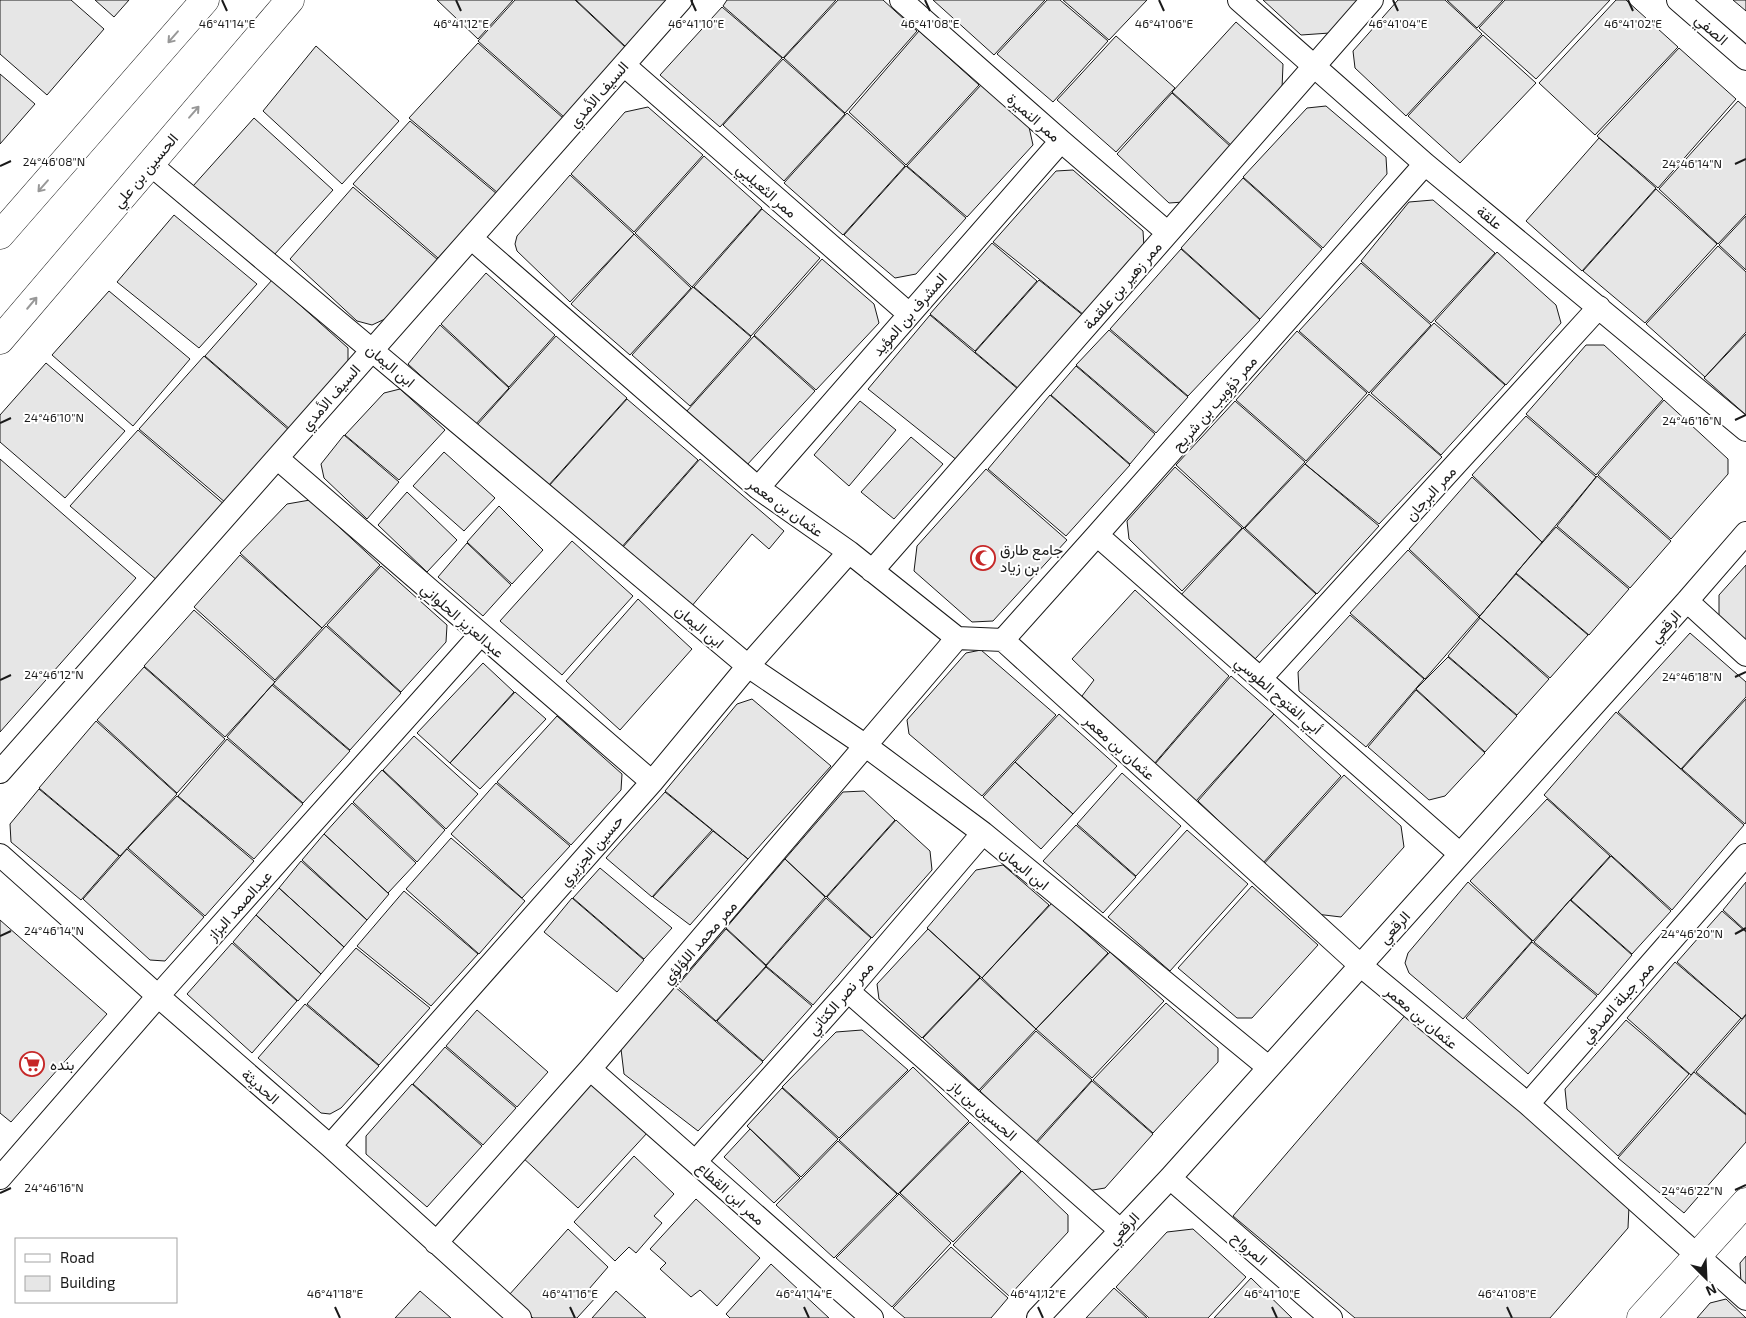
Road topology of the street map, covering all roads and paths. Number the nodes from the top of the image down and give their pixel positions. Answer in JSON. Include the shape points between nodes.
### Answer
{"nodes":[{"id":1,"x":205,"y":0,"type":"edge"},
{"id":2,"x":290,"y":0,"type":"edge"},
{"id":3,"x":681,"y":0,"type":"edge"},
{"id":4,"x":901,"y":0,"type":"edge"},
{"id":5,"x":1238,"y":0,"type":"edge"},
{"id":6,"x":1372,"y":0,"type":"edge"},
{"id":7,"x":1678,"y":0,"type":"edge"},
{"id":8,"x":1746,"y":59,"type":"edge"},
{"id":9,"x":624,"y":65,"type":"junction"},
{"id":10,"x":1314,"y":66,"type":"junction"},
{"id":11,"x":1061,"y":141,"type":"junction"},
{"id":12,"x":150,"y":164,"type":"junction"},
{"id":13,"x":1425,"y":164,"type":"junction"},
{"id":14,"x":1168,"y":232,"type":"junction"},
{"id":15,"x":0,"y":236,"type":"edge"},
{"id":16,"x":471,"y":238,"type":"junction"},
{"id":17,"x":1599,"y":307,"type":"junction"},
{"id":18,"x":909,"y":314,"type":"junction"},
{"id":19,"x":0,"y":340,"type":"edge"},
{"id":20,"x":372,"y":349,"type":"junction"},
{"id":21,"x":1746,"y":430,"type":"edge"},
{"id":22,"x":277,"y":458,"type":"junction"},
{"id":23,"x":758,"y":488,"type":"junction"},
{"id":24,"x":1746,"y":533,"type":"edge"},
{"id":25,"x":1098,"y":535,"type":"junction"},
{"id":26,"x":848,"y":552,"type":"junction"},
{"id":27,"x":872,"y":571,"type":"junction"},
{"id":28,"x":1688,"y":601,"type":"junction"},
{"id":29,"x":480,"y":635,"type":"junction"},
{"id":30,"x":957,"y":638,"type":"junction"},
{"id":31,"x":1003,"y":640,"type":"junction"},
{"id":32,"x":1746,"y":655,"type":"edge"},
{"id":33,"x":748,"y":666,"type":"junction"},
{"id":34,"x":1261,"y":678,"type":"junction"},
{"id":35,"x":866,"y":746,"type":"junction"},
{"id":36,"x":0,"y":772,"type":"edge"},
{"id":37,"x":652,"y":782,"type":"junction"},
{"id":38,"x":983,"y":833,"type":"junction"},
{"id":39,"x":1460,"y":854,"type":"junction"},
{"id":40,"x":0,"y":855,"type":"edge"},
{"id":41,"x":1746,"y":855,"type":"edge"},
{"id":42,"x":1360,"y":965,"type":"junction"},
{"id":43,"x":848,"y":991,"type":"junction"},
{"id":44,"x":158,"y":996,"type":"junction"},
{"id":45,"x":1268,"y":1067,"type":"junction"},
{"id":46,"x":590,"y":1069,"type":"junction"},
{"id":47,"x":1528,"y":1104,"type":"junction"},
{"id":48,"x":330,"y":1146,"type":"junction"},
{"id":49,"x":696,"y":1161,"type":"junction"},
{"id":50,"x":0,"y":1178,"type":"edge"},
{"id":51,"x":1170,"y":1178,"type":"junction"},
{"id":52,"x":1746,"y":1202,"type":"edge"},
{"id":53,"x":1120,"y":1230,"type":"junction"},
{"id":54,"x":436,"y":1243,"type":"junction"},
{"id":55,"x":1698,"y":1257,"type":"junction"},
{"id":56,"x":1746,"y":1299,"type":"edge"},
{"id":57,"x":520,"y":1318,"type":"edge"},
{"id":58,"x":872,"y":1318,"type":"edge"},
{"id":59,"x":1038,"y":1318,"type":"edge"},
{"id":60,"x":1331,"y":1318,"type":"edge"},
{"id":61,"x":1641,"y":1318,"type":"edge"}],
"edges":[{"from":1,"to":15,"type":"street","one_way":true},
{"from":12,"to":2,"type":"street","name":"الحسين بن علي","one_way":true},
{"from":3,"to":9,"type":"street","name":"السيف الأمدي"},
{"from":4,"to":11,"type":"street","name":"ممر النميرة"},
{"from":5,"to":10,"type":"street","name":"علقة"},
{"from":6,"to":10,"type":"street","name":"ممر زهير بن علقمة"},
{"from":7,"to":8,"type":"street","name":"الصفي"},
{"from":9,"to":16,"type":"street","name":"السيف الأمدي"},
{"from":9,"to":18,"type":"street","name":"ممر الثعيلبي"},
{"from":10,"to":13,"type":"street","name":"علقة"},
{"from":10,"to":14,"type":"street","name":"ممر زهير بن علقمة"},
{"from":11,"to":14,"type":"street","name":"ممر النميرة"},
{"from":11,"to":18,"type":"street","name":"المشرف بن المؤيد"},
{"from":19,"to":12,"type":"street","name":"الحسين بن علي","one_way":true},
{"from":12,"to":20,"type":"street","name":"ابن اليمان"},
{"from":13,"to":17,"type":"street","name":"علقة"},
{"from":13,"to":25,"type":"street","name":"ممر ذؤويب بن شريح"},
{"from":14,"to":27,"type":"street","name":"ممر زهير بن علقمة"},
{"from":16,"to":20,"type":"street","name":"السيف الأمدي"},
{"from":16,"to":23,"type":"street","name":"عثمان بن معمر"},
{"from":17,"to":21,"type":"street","name":"علقة"},
{"from":17,"to":34,"type":"street","name":"ممر البرجان"},
{"from":18,"to":23,"type":"street","name":"المشرف بن المؤيد"},
{"from":20,"to":22,"type":"street","name":"السيف الأمدي"},
{"from":20,"to":33,"type":"street","name":"ابن اليمان"},
{"from":22,"to":29,"type":"street","name":"عبدالعزيز الحلواني"},
{"from":22,"to":36,"type":"street","name":"السيف الأمدي"},
{"from":23,"to":26,"type":"street","name":"عثمان بن معمر"},
{"from":24,"to":28,"type":"street","name":"الرقعي"},
{"from":25,"to":31,"type":"street","name":"ممر ذؤويب بن شريح"},
{"from":25,"to":34,"type":"street","name":"أبي الفتوح الطوسي"},
{"from":26,"to":27,"type":"street","name":"عثمان بن معمر"},
{"from":26,"to":33,"type":"street","name":"حسين الجزيري"},
{"from":27,"to":30,"type":"street","name":"عثمان بن معمر"},
{"from":28,"to":32,"type":"street"},
{"from":28,"to":39,"type":"street","name":"الرقعي"},
{"from":29,"to":37,"type":"street","name":"عبدالعزيز الحلواني"},
{"from":29,"to":44,"type":"street","name":"عبدالصمد البزاز"},
{"from":30,"to":31,"type":"street"},
{"from":30,"to":35,"type":"street","name":"ممر محمد اللؤلؤي"},
{"from":31,"to":42,"type":"street","name":"عثمان بن معمر"},
{"from":33,"to":35,"type":"street","name":"ابن اليمان"},
{"from":33,"to":37,"type":"street","name":"حسين الجزيري"},
{"from":34,"to":39,"type":"street","name":"أبي الفتوح الطوسي"},
{"from":35,"to":38,"type":"street","name":"ابن اليمان"},
{"from":35,"to":46,"type":"street","name":"ممر محمد اللؤلؤي"},
{"from":37,"to":48,"type":"street","name":"حسين الجزيري"},
{"from":38,"to":43,"type":"street","name":"ممر نصر الكتاني"},
{"from":38,"to":45,"type":"street","name":"ابن اليمان"},
{"from":39,"to":42,"type":"street","name":"الرقعي"},
{"from":40,"to":44,"type":"street","name":"الحديثة"},
{"from":41,"to":47,"type":"street","name":"ممر جبلة الصدفي"},
{"from":42,"to":45,"type":"street","name":"الرقعي"},
{"from":42,"to":47,"type":"street","name":"عثمان بن معمر"},
{"from":43,"to":49,"type":"street","name":"ممر نصر الكتاني"},
{"from":43,"to":53,"type":"street","name":"الحسين بن باز"},
{"from":44,"to":48,"type":"street","name":"الحديثة"},
{"from":44,"to":50,"type":"street","name":"عبدالصمد البزاز"},
{"from":45,"to":51,"type":"street","name":"الرقعي"},
{"from":46,"to":49,"type":"street","name":"ممر ابن القطاع"},
{"from":46,"to":54,"type":"street","name":"ممر محمد اللؤلؤي"},
{"from":47,"to":55,"type":"street","name":"عثمان بن معمر"},
{"from":48,"to":54,"type":"street","name":"الحديثة"},
{"from":49,"to":58,"type":"street","name":"ممر ابن القطاع"},
{"from":51,"to":53,"type":"street","name":"الرقعي"},
{"from":51,"to":60,"type":"street","name":"المرواح"},
{"from":52,"to":55,"type":"street"},
{"from":53,"to":59,"type":"street","name":"الرقعي"},
{"from":54,"to":57,"type":"street","name":"الحديثة"},
{"from":55,"to":56,"type":"street","name":"عثمان بن معمر"},
{"from":55,"to":61,"type":"street"}]}
